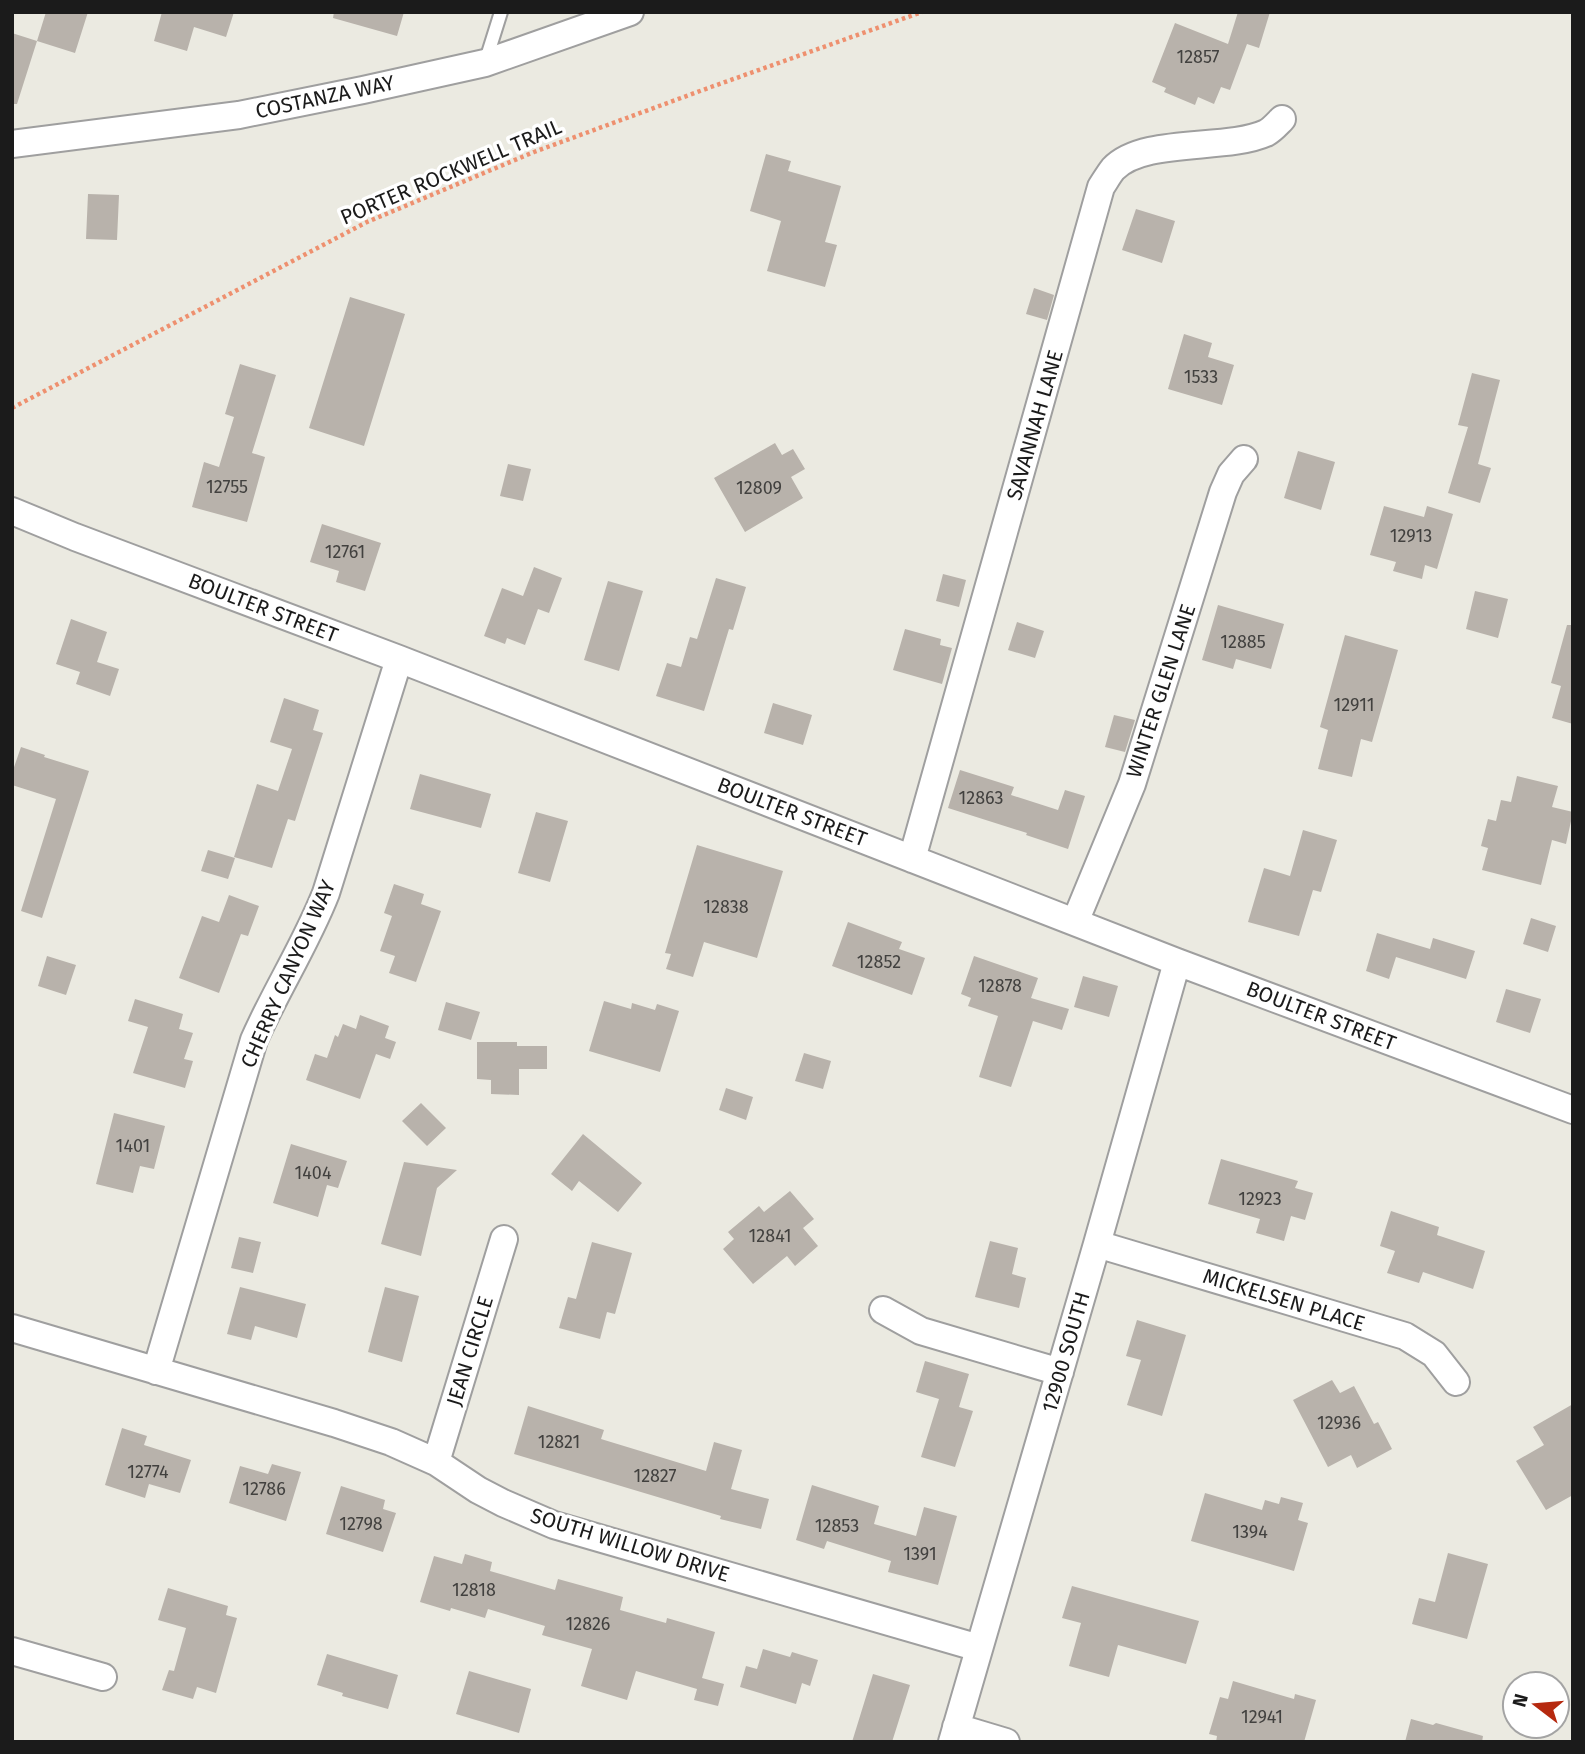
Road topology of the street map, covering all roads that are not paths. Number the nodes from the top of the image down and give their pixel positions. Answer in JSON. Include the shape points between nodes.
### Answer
{"nodes":[{"id":1,"x":501,"y":12,"type":"edge"},
{"id":2,"x":630,"y":12,"type":"edge"},
{"id":3,"x":485,"y":64,"type":"junction"},
{"id":4,"x":1282,"y":119,"type":"dead end"},
{"id":5,"x":12,"y":144,"type":"edge"},
{"id":6,"x":1244,"y":459,"type":"dead end"},
{"id":7,"x":12,"y":511,"type":"edge"},
{"id":8,"x":399,"y":659,"type":"junction"},
{"id":9,"x":912,"y":859,"type":"junction"},
{"id":10,"x":1075,"y":922,"type":"junction"},
{"id":11,"x":1177,"y":962,"type":"junction"},
{"id":12,"x":1573,"y":1110,"type":"edge"},
{"id":13,"x":504,"y":1239,"type":"dead end"},
{"id":14,"x":1097,"y":1244,"type":"junction"},
{"id":15,"x":883,"y":1310,"type":"dead end"},
{"id":16,"x":12,"y":1328,"type":"edge"},
{"id":17,"x":156,"y":1371,"type":"junction"},
{"id":18,"x":1060,"y":1372,"type":"junction"},
{"id":19,"x":1456,"y":1382,"type":"dead end"},
{"id":20,"x":436,"y":1462,"type":"junction"},
{"id":21,"x":979,"y":1648,"type":"junction"},
{"id":22,"x":12,"y":1651,"type":"edge"},
{"id":23,"x":103,"y":1677,"type":"dead end"},
{"id":24,"x":954,"y":1735,"type":"edge"},
{"id":25,"x":1006,"y":1742,"type":"edge"}],
"edges":[{"from":1,"to":3,"type":"lane"},
{"from":2,"to":3,"type":"street","name":"COSTANZA WAY"},
{"from":3,"to":5,"type":"street","name":"COSTANZA WAY","via":[[239,115]]},
{"from":4,"to":9,"type":"street","name":"SAVANNAH LANE","via":[[1269,132],[1252,138],[1129,157],[1113,169],[1101,187]]},
{"from":6,"to":10,"type":"street","name":"WINTER GLEN LANE","via":[[1223,492],[1132,784]]},
{"from":7,"to":8,"type":"street","name":"BOULTER STREET"},
{"from":8,"to":9,"type":"street","name":"BOULTER STREET"},
{"from":8,"to":17,"type":"street","name":"CHERRY CANYON WAY","via":[[326,893],[254,1040]]},
{"from":9,"to":10,"type":"street","name":"BOULTER STREET"},
{"from":10,"to":11,"type":"street","name":"BOULTER STREET"},
{"from":11,"to":12,"type":"street","name":"BOULTER STREET"},
{"from":11,"to":14,"type":"street","name":"12900 SOUTH"},
{"from":13,"to":20,"type":"street","name":"JEAN CIRCLE"},
{"from":14,"to":18,"type":"street","name":"12900 SOUTH"},
{"from":14,"to":19,"type":"street","name":"MICKELSEN PLACE","via":[[1405,1336],[1434,1354]]},
{"from":15,"to":18,"type":"street","via":[[921,1331]]},
{"from":16,"to":17,"type":"street","name":"SOUTH WILLOW DRIVE"},
{"from":17,"to":20,"type":"street","name":"SOUTH WILLOW DRIVE","via":[[334,1423]]},
{"from":18,"to":21,"type":"street","name":"12900 SOUTH"},
{"from":20,"to":21,"type":"street","name":"SOUTH WILLOW DRIVE","via":[[486,1494],[554,1525]]},
{"from":21,"to":24,"type":"street","name":"12900 SOUTH"},
{"from":22,"to":23,"type":"street"},
{"from":24,"to":25,"type":"street"}]}
